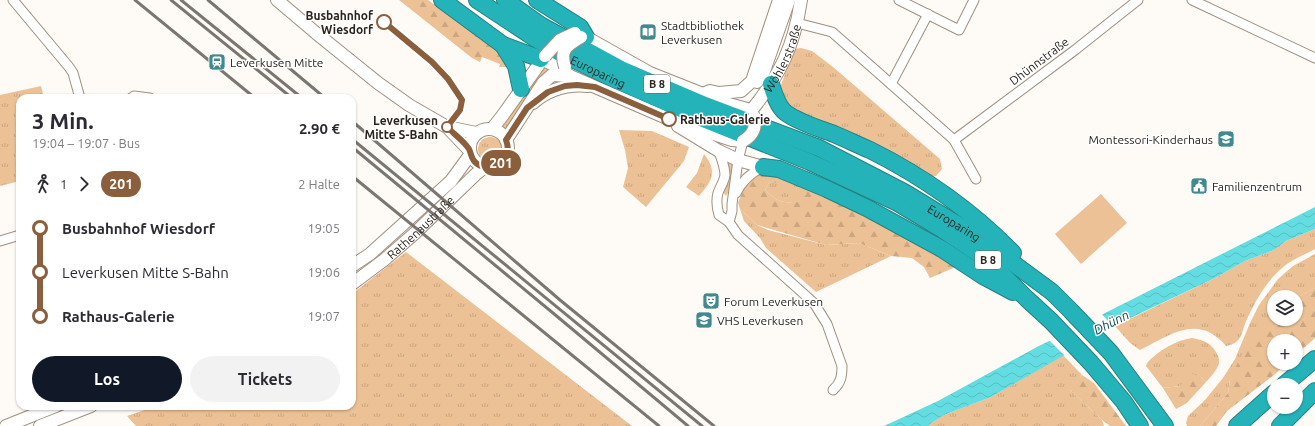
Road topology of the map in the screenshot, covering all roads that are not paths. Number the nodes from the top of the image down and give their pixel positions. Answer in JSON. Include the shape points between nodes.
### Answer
{"nodes":[{"id":1,"x":14,"y":0,"type":"edge"},
{"id":2,"x":278,"y":0,"type":"edge"},
{"id":3,"x":442,"y":0,"type":"edge"},
{"id":4,"x":477,"y":0,"type":"edge"},
{"id":5,"x":505,"y":0,"type":"edge"},
{"id":6,"x":538,"y":0,"type":"edge"},
{"id":7,"x":801,"y":0,"type":"edge"},
{"id":8,"x":900,"y":0,"type":"edge"},
{"id":9,"x":974,"y":0,"type":"edge"},
{"id":10,"x":1138,"y":0,"type":"edge"},
{"id":11,"x":1192,"y":0,"type":"edge"},
{"id":12,"x":784,"y":2,"type":"edge"},
{"id":13,"x":928,"y":14,"type":"junction"},
{"id":14,"x":797,"y":23,"type":"junction"},
{"id":15,"x":581,"y":36,"type":"junction"},
{"id":16,"x":503,"y":45,"type":"junction"},
{"id":17,"x":543,"y":58,"type":"junction"},
{"id":18,"x":1315,"y":58,"type":"edge"},
{"id":19,"x":567,"y":71,"type":"junction"},
{"id":20,"x":771,"y":84,"type":"junction"},
{"id":21,"x":891,"y":84,"type":"junction"},
{"id":22,"x":595,"y":87,"type":"junction"},
{"id":23,"x":521,"y":89,"type":"junction"},
{"id":24,"x":79,"y":94,"type":"edge"},
{"id":25,"x":703,"y":94,"type":"junction"},
{"id":26,"x":527,"y":108,"type":"junction"},
{"id":27,"x":758,"y":116,"type":"junction"},
{"id":28,"x":669,"y":119,"type":"junction"},
{"id":29,"x":799,"y":121,"type":"junction"},
{"id":30,"x":447,"y":127,"type":"junction"},
{"id":31,"x":492,"y":129,"type":"junction"},
{"id":32,"x":476,"y":133,"type":"junction"},
{"id":33,"x":506,"y":140,"type":"junction"},
{"id":34,"x":954,"y":140,"type":"junction"},
{"id":35,"x":748,"y":145,"type":"junction"},
{"id":36,"x":718,"y":151,"type":"junction"},
{"id":37,"x":470,"y":152,"type":"junction"},
{"id":38,"x":738,"y":160,"type":"junction"},
{"id":39,"x":485,"y":167,"type":"junction"},
{"id":40,"x":763,"y":167,"type":"junction"},
{"id":41,"x":779,"y":169,"type":"junction"},
{"id":42,"x":976,"y":178,"type":"dead end"},
{"id":43,"x":733,"y":198,"type":"junction"},
{"id":44,"x":729,"y":222,"type":"junction"},
{"id":45,"x":16,"y":236,"type":"edge"},
{"id":46,"x":0,"y":241,"type":"edge"},
{"id":47,"x":356,"y":263,"type":"edge"},
{"id":48,"x":356,"y":281,"type":"edge"},
{"id":49,"x":1052,"y":292,"type":"junction"},
{"id":50,"x":1027,"y":299,"type":"junction"},
{"id":51,"x":1315,"y":359,"type":"edge"},
{"id":52,"x":1292,"y":378,"type":"edge"},
{"id":53,"x":833,"y":390,"type":"dead end"},
{"id":54,"x":1315,"y":391,"type":"edge"},
{"id":55,"x":1267,"y":399,"type":"edge"},
{"id":56,"x":46,"y":410,"type":"edge"},
{"id":57,"x":81,"y":410,"type":"edge"},
{"id":58,"x":6,"y":426,"type":"edge"},
{"id":59,"x":40,"y":426,"type":"edge"},
{"id":60,"x":1140,"y":426,"type":"edge"},
{"id":61,"x":1165,"y":426,"type":"edge"},
{"id":62,"x":1237,"y":426,"type":"edge"},
{"id":63,"x":1280,"y":426,"type":"edge"}],
"edges":[{"from":1,"to":24,"type":"street","via":[[73,73]]},
{"from":2,"to":30,"type":"main road","via":[[378,83]]},
{"from":3,"to":16,"type":"highway"},
{"from":4,"to":50,"type":"highway","name":"Europaring","number":"B 8","via":[[569,58],[896,202],[988,260]]},
{"from":5,"to":49,"type":"highway","name":"Europaring","number":"B 8","via":[[542,26],[621,69],[705,105],[819,148],[904,192],[975,235]]},
{"from":6,"to":15,"type":"highway","via":[[580,27]]},
{"from":7,"to":14,"type":"main road","name":"Wöhlerstraße"},
{"from":8,"to":13,"type":"street"},
{"from":9,"to":13,"type":"street","via":[[960,30]]},
{"from":10,"to":34,"type":"street","name":"Dhünnstraße"},
{"from":11,"to":18,"type":"street"},
{"from":12,"to":20,"type":"main road","via":[[788,28]]},
{"from":12,"to":25,"type":"main road","name":"Wöhlerstraße","via":[[763,74],[757,82],[741,91],[710,91]]},
{"from":13,"to":21,"type":"street"},
{"from":14,"to":20,"type":"main road","name":"Wöhlerstraße","via":[[785,61]]},
{"from":14,"to":21,"type":"street","via":[[832,32]]},
{"from":15,"to":17,"type":"main road","bridge":true,"via":[[560,40]]},
{"from":15,"to":19,"type":"main road","bridge":true,"via":[[564,50],[562,60]]},
{"from":15,"to":25,"type":"main road","name":"Europaring","via":[[650,73]]},
{"from":16,"to":17,"type":"highway"},
{"from":16,"to":23,"type":"highway","via":[[515,62]]},
{"from":17,"to":19,"type":"main road","name":"Europaring"},
{"from":17,"to":23,"type":"main road"},
{"from":19,"to":22,"type":"main road","name":"Europaring"},
{"from":19,"to":26,"type":"main road","via":[[552,75],[543,83]]},
{"from":20,"to":27,"type":"main road","name":"Wöhlerstraße"},
{"from":20,"to":29,"type":"highway","via":[[785,113]]},
{"from":21,"to":34,"type":"street"},
{"from":22,"to":26,"type":"main road","via":[[565,86],[548,92]]},
{"from":22,"to":28,"type":"main road","name":"Europaring"},
{"from":23,"to":31,"type":"main road"},
{"from":25,"to":27,"type":"main road","name":"Europaring","via":[[716,102],[740,106]]},
{"from":26,"to":33,"type":"main road"},
{"from":27,"to":29,"type":"highway"},
{"from":27,"to":35,"type":"main road","bridge":true},
{"from":28,"to":35,"type":"main road","name":"Europaring"},
{"from":28,"to":36,"type":"main road","name":"Europaring"},
{"from":29,"to":49,"type":"highway","via":[[871,151],[931,185],[1001,241]]},
{"from":30,"to":32,"type":"main road"},
{"from":30,"to":37,"type":"main road"},
{"from":31,"to":32,"type":"main road"},
{"from":31,"to":33,"type":"main road","via":[[503,135]]},
{"from":32,"to":37,"type":"main road","via":[[470,144]]},
{"from":33,"to":39,"type":"main road","via":[[508,147],[504,160],[499,165]]},
{"from":34,"to":42,"type":"street"},
{"from":35,"to":38,"type":"street"},
{"from":35,"to":41,"type":"highway"},
{"from":36,"to":38,"type":"main road","name":"Europaring"},
{"from":36,"to":44,"type":"street","via":[[725,176],[718,193],[717,206],[719,215]]},
{"from":37,"to":39,"type":"main road","via":[[474,161]]},
{"from":37,"to":47,"type":"main road","name":"Rathenaustraße","via":[[451,181],[370,254]]},
{"from":38,"to":40,"type":"main road","name":"Europaring"},
{"from":38,"to":43,"type":"street"},
{"from":39,"to":48,"type":"main road","name":"Rathenaustraße","via":[[414,234]]},
{"from":40,"to":41,"type":"highway"},
{"from":40,"to":43,"type":"street","via":[[745,178]]},
{"from":41,"to":50,"type":"highway","via":[[827,189],[904,228],[983,276]]},
{"from":43,"to":44,"type":"street"},
{"from":44,"to":53,"type":"street","via":[[738,234],[799,288],[819,310],[827,324],[842,366],[840,382]]},
{"from":45,"to":46,"type":"street"},
{"from":49,"to":61,"type":"highway","name":"Europaring","number":"B 8","via":[[1111,353]]},
{"from":50,"to":60,"type":"highway","name":"Europaring","number":"B 8","via":[[1091,363],[1124,402]]},
{"from":51,"to":52,"type":"highway"},
{"from":54,"to":63,"type":"highway"},
{"from":55,"to":62,"type":"highway"},
{"from":56,"to":58,"type":"main road"},
{"from":57,"to":59,"type":"main road"}]}
